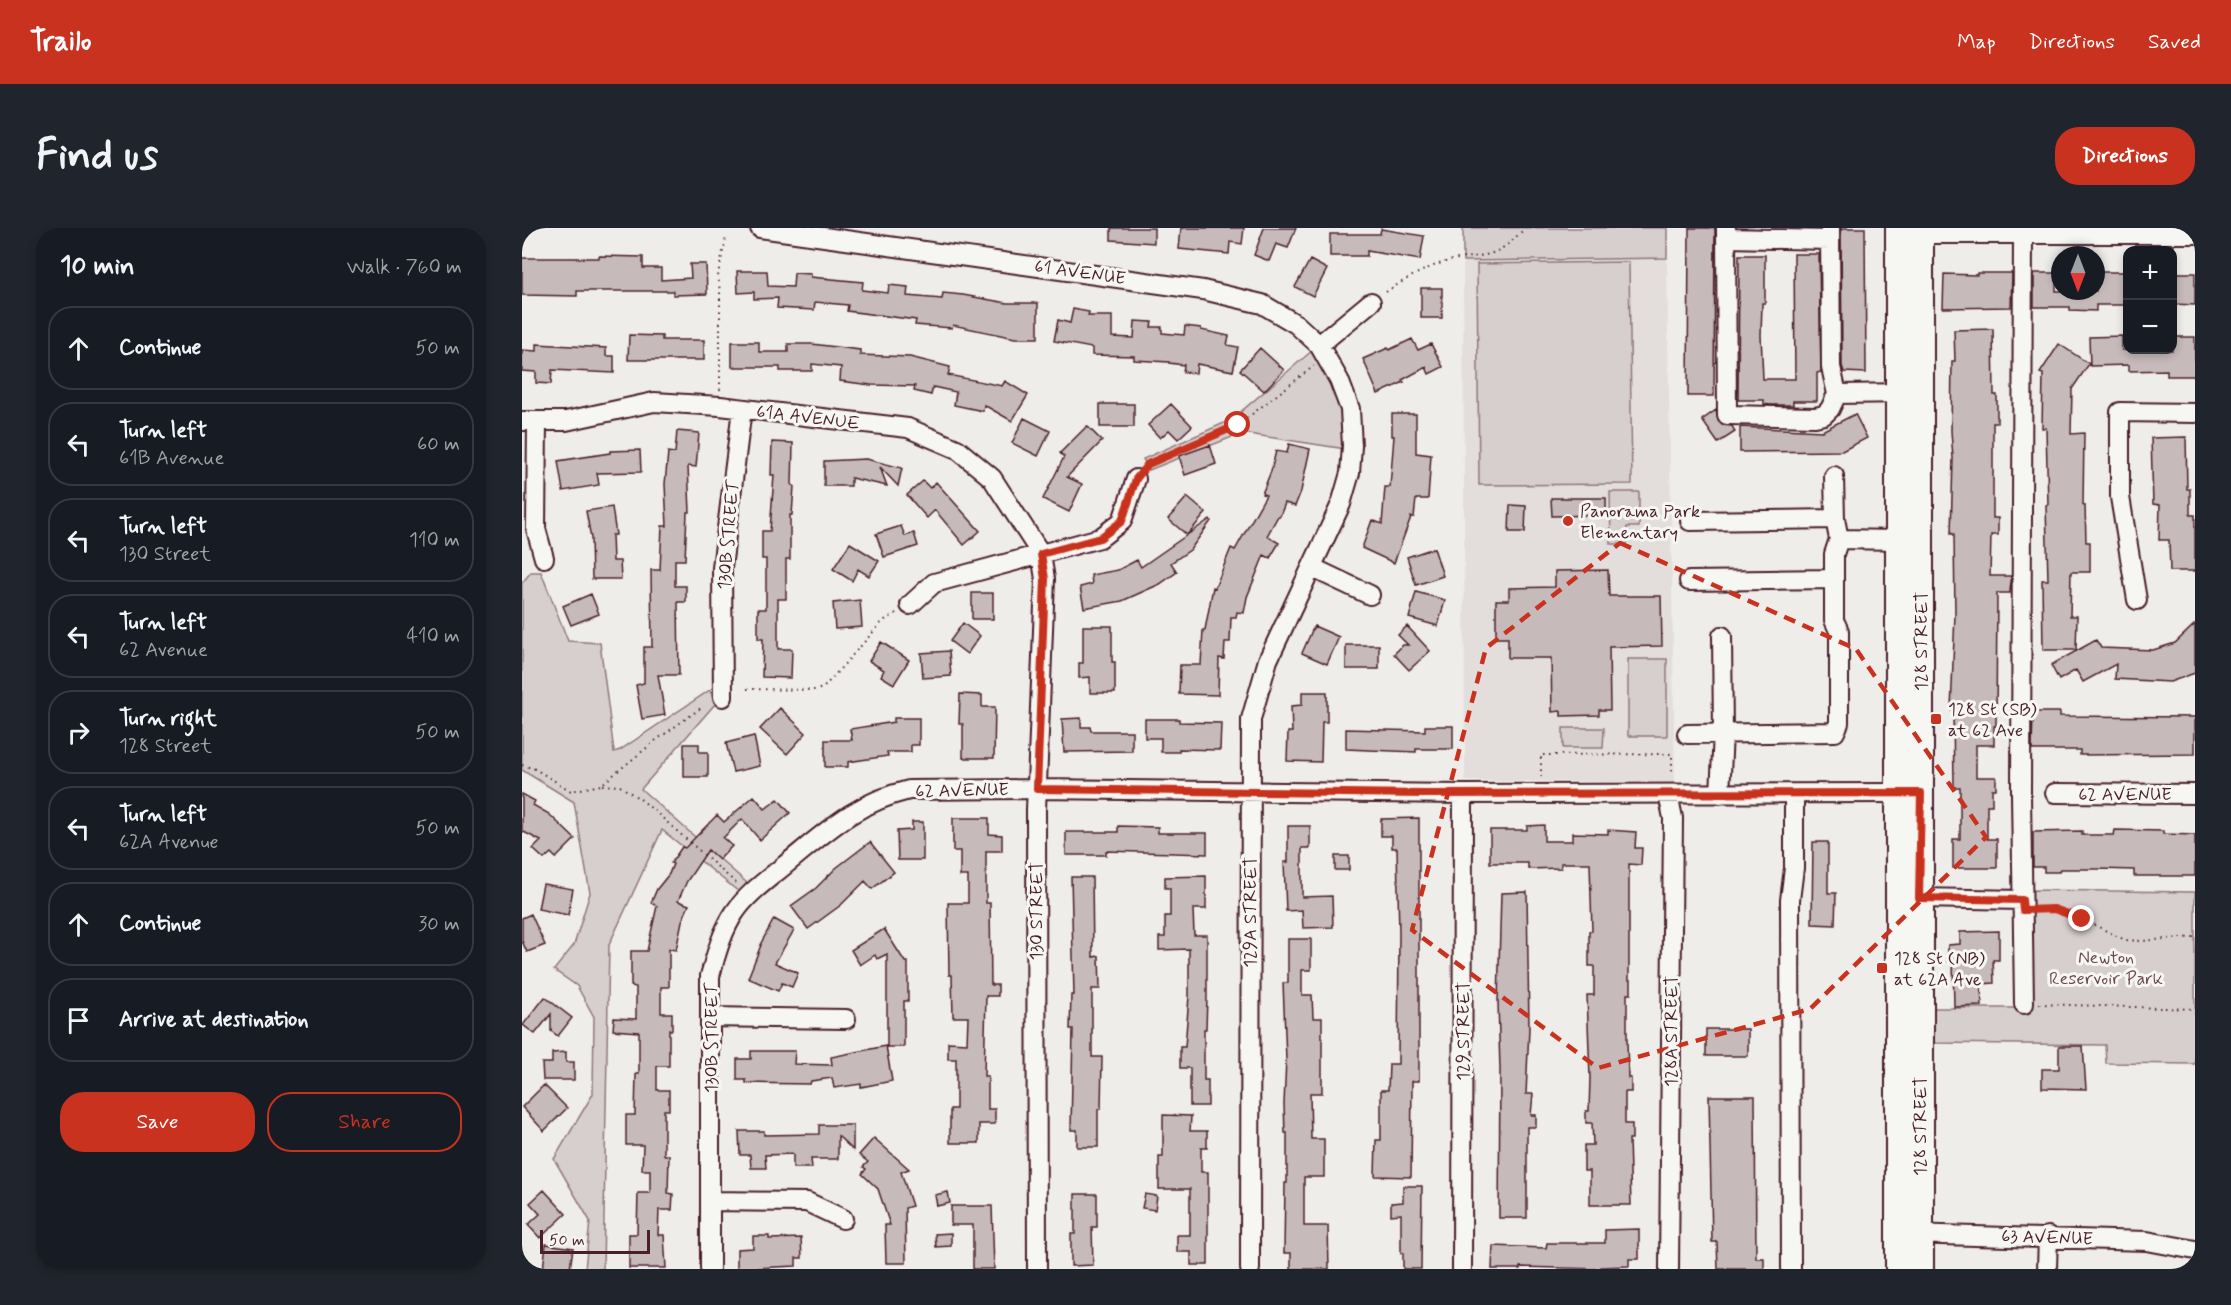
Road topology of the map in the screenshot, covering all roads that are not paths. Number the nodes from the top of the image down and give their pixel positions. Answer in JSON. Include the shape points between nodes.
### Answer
{"nodes":[{"id":1,"x":760,"y":228,"type":"edge"},
{"id":2,"x":1910,"y":231,"type":"edge"},
{"id":3,"x":2023,"y":231,"type":"edge"},
{"id":4,"x":1726,"y":233,"type":"edge"},
{"id":5,"x":1830,"y":234,"type":"edge"},
{"id":6,"x":2195,"y":234,"type":"edge"},
{"id":7,"x":1379,"y":297,"type":"road end"},
{"id":8,"x":1319,"y":353,"type":"junction"},
{"id":9,"x":1909,"y":393,"type":"junction"},
{"id":10,"x":1837,"y":394,"type":"junction"},
{"id":11,"x":742,"y":409,"type":"junction"},
{"id":12,"x":2195,"y":413,"type":"edge"},
{"id":13,"x":530,"y":421,"type":"edge"},
{"id":14,"x":1834,"y":476,"type":"dead end"},
{"id":15,"x":1136,"y":479,"type":"road end"},
{"id":16,"x":1835,"y":519,"type":"junction"},
{"id":17,"x":1690,"y":521,"type":"dead end"},
{"id":18,"x":1839,"y":539,"type":"junction"},
{"id":19,"x":1898,"y":540,"type":"junction"},
{"id":20,"x":1041,"y":554,"type":"junction"},
{"id":21,"x":544,"y":558,"type":"dead end"},
{"id":22,"x":1312,"y":568,"type":"junction"},
{"id":23,"x":1833,"y":579,"type":"junction"},
{"id":24,"x":1689,"y":581,"type":"dead end"},
{"id":25,"x":1370,"y":595,"type":"dead end"},
{"id":26,"x":2138,"y":600,"type":"dead end"},
{"id":27,"x":910,"y":605,"type":"road end"},
{"id":28,"x":1722,"y":636,"type":"dead end"},
{"id":29,"x":723,"y":697,"type":"dead end"},
{"id":30,"x":1723,"y":733,"type":"junction"},
{"id":31,"x":1687,"y":734,"type":"dead end"},
{"id":32,"x":1037,"y":789,"type":"junction"},
{"id":33,"x":1250,"y":792,"type":"junction"},
{"id":34,"x":1909,"y":793,"type":"junction"},
{"id":35,"x":2055,"y":793,"type":"dead end"},
{"id":36,"x":1463,"y":794,"type":"junction"},
{"id":37,"x":1668,"y":794,"type":"junction"},
{"id":38,"x":1720,"y":794,"type":"junction"},
{"id":39,"x":1794,"y":794,"type":"junction"},
{"id":40,"x":2195,"y":794,"type":"edge"},
{"id":41,"x":868,"y":803,"type":"joint"},
{"id":42,"x":1919,"y":898,"type":"junction"},
{"id":43,"x":2023,"y":905,"type":"junction"},
{"id":44,"x":2024,"y":1004,"type":"road end"},
{"id":45,"x":711,"y":1017,"type":"junction"},
{"id":46,"x":846,"y":1019,"type":"dead end"},
{"id":47,"x":710,"y":1201,"type":"junction"},
{"id":48,"x":843,"y":1220,"type":"dead end"},
{"id":49,"x":1909,"y":1234,"type":"junction"},
{"id":50,"x":2048,"y":1236,"type":"junction"},
{"id":51,"x":2195,"y":1250,"type":"edge"},
{"id":52,"x":710,"y":1269,"type":"edge"},
{"id":53,"x":1037,"y":1269,"type":"edge"},
{"id":54,"x":1250,"y":1269,"type":"edge"},
{"id":55,"x":1462,"y":1269,"type":"edge"},
{"id":56,"x":1669,"y":1269,"type":"edge"},
{"id":57,"x":1791,"y":1269,"type":"edge"},
{"id":58,"x":1898,"y":1269,"type":"edge"},
{"id":59,"x":1921,"y":1269,"type":"edge"},
{"id":60,"x":2047,"y":1269,"type":"edge"}],
"edges":[{"from":1,"to":8,"type":"street","name":"61 AVENUE","via":[[1203,290],[1262,304],[1296,324]]},
{"from":2,"to":3,"type":"street"},
{"from":2,"to":9,"type":"main road","name":"128 STREET"},
{"from":3,"to":6,"type":"street"},
{"from":3,"to":43,"type":"street"},
{"from":4,"to":5,"type":"street"},
{"from":4,"to":10,"type":"street","via":[[1727,415],[1815,417],[1830,409]]},
{"from":5,"to":10,"type":"street","via":[[1831,367]]},
{"from":7,"to":8,"type":"street"},
{"from":8,"to":22,"type":"street","name":"129A STREET","via":[[1339,380],[1350,409],[1352,446],[1350,473],[1341,504]]},
{"from":9,"to":10,"type":"street"},
{"from":9,"to":19,"type":"main road","name":"128 STREET"},
{"from":9,"to":34,"type":"main road","name":"128 STREET"},
{"from":11,"to":13,"type":"street","name":"61A AVENUE","via":[[654,402],[566,421]]},
{"from":11,"to":20,"type":"street","name":"61A AVENUE","via":[[908,428],[957,449],[992,478]]},
{"from":11,"to":29,"type":"street","name":"130B STREET","via":[[722,568]]},
{"from":12,"to":26,"type":"street","via":[[2120,412],[2120,497]]},
{"from":13,"to":21,"type":"street","via":[[536,529]]},
{"from":14,"to":16,"type":"street"},
{"from":15,"to":20,"type":"street","via":[[1122,521],[1115,527],[1100,538]]},
{"from":16,"to":17,"type":"street"},
{"from":16,"to":18,"type":"street"},
{"from":18,"to":19,"type":"street"},
{"from":18,"to":23,"type":"street"},
{"from":19,"to":34,"type":"main road","name":"128 STREET"},
{"from":20,"to":27,"type":"street","via":[[934,583]]},
{"from":20,"to":32,"type":"street","name":"130 STREET","via":[[1045,579]]},
{"from":22,"to":25,"type":"street"},
{"from":22,"to":33,"type":"street","name":"129A STREET","via":[[1268,660],[1251,719]]},
{"from":23,"to":24,"type":"street"},
{"from":23,"to":30,"type":"street","via":[[1834,620],[1839,631],[1839,723],[1835,732]]},
{"from":28,"to":30,"type":"street"},
{"from":30,"to":31,"type":"street"},
{"from":30,"to":38,"type":"street"},
{"from":32,"to":33,"type":"street","name":"62 AVENUE"},
{"from":32,"to":41,"type":"street","name":"62 AVENUE","via":[[909,790]]},
{"from":32,"to":53,"type":"street","name":"130 STREET"},
{"from":33,"to":36,"type":"street","name":"62 AVENUE"},
{"from":33,"to":54,"type":"street","name":"129A STREET"},
{"from":34,"to":39,"type":"street","name":"62 AVENUE"},
{"from":34,"to":42,"type":"main road","name":"128 STREET"},
{"from":34,"to":49,"type":"main road","name":"128 STREET"},
{"from":35,"to":40,"type":"street","name":"62 AVENUE"},
{"from":36,"to":37,"type":"street","name":"62 AVENUE"},
{"from":36,"to":55,"type":"street","name":"129 STREET"},
{"from":37,"to":38,"type":"street","name":"62 AVENUE"},
{"from":37,"to":56,"type":"street","name":"128A STREET","via":[[1672,818]]},
{"from":38,"to":39,"type":"street","name":"62 AVENUE"},
{"from":39,"to":57,"type":"street","via":[[1790,900]]},
{"from":41,"to":45,"type":"street","name":"130B STREET","via":[[843,817],[749,895],[734,914],[717,950],[711,976]]},
{"from":42,"to":43,"type":"street"},
{"from":42,"to":49,"type":"main road","name":"128 STREET"},
{"from":43,"to":44,"type":"street"},
{"from":45,"to":46,"type":"street"},
{"from":45,"to":47,"type":"street","name":"130B STREET"},
{"from":47,"to":48,"type":"street","via":[[807,1203]]},
{"from":47,"to":52,"type":"street","name":"130B STREET"},
{"from":49,"to":50,"type":"street","name":"63 AVENUE"},
{"from":49,"to":58,"type":"main road","name":"128 STREET"},
{"from":49,"to":59,"type":"main road","name":"128 STREET"},
{"from":50,"to":51,"type":"street","name":"63 AVENUE","via":[[2148,1241]]},
{"from":50,"to":60,"type":"street"}]}
